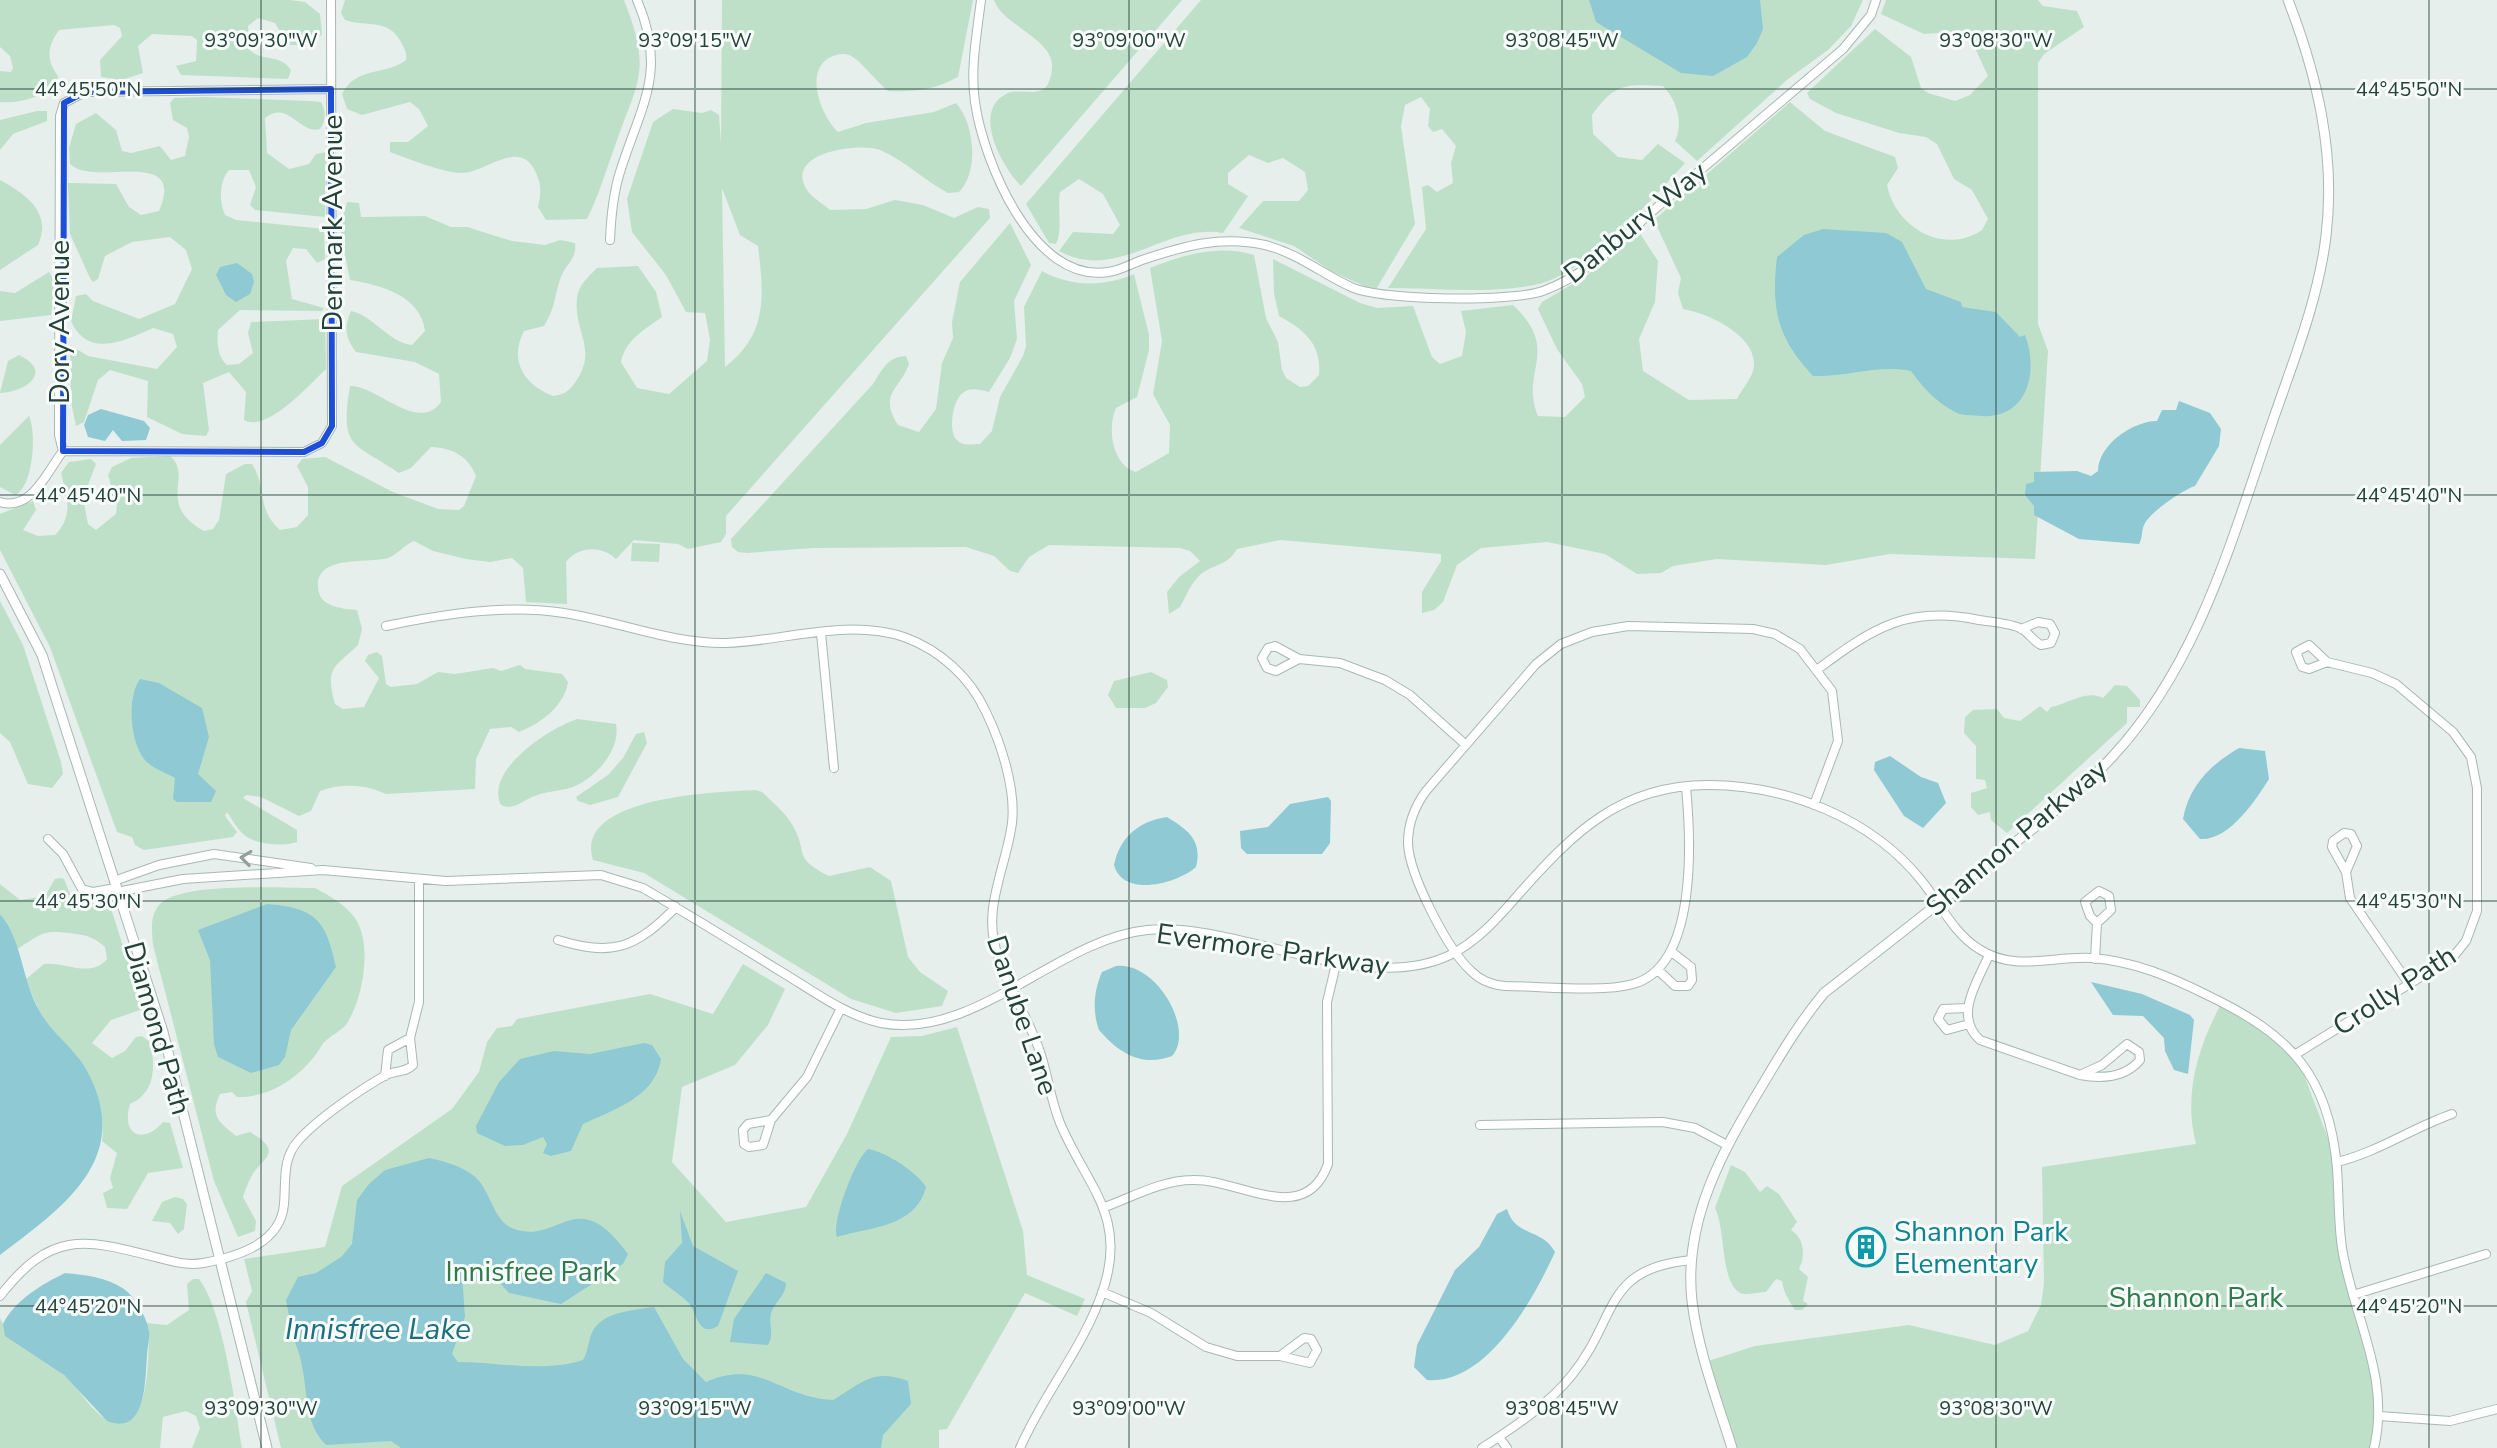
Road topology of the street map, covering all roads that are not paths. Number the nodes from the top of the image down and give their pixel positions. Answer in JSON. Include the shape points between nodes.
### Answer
{"nodes":[{"id":1,"x":331,"y":0,"type":"edge"},
{"id":2,"x":637,"y":0,"type":"edge"},
{"id":3,"x":981,"y":0,"type":"edge"},
{"id":4,"x":1876,"y":0,"type":"edge"},
{"id":5,"x":2288,"y":0,"type":"edge"},
{"id":6,"x":331,"y":89,"type":"junction"},
{"id":7,"x":610,"y":240,"type":"dead end"},
{"id":8,"x":63,"y":451,"type":"junction"},
{"id":9,"x":0,"y":502,"type":"edge"},
{"id":10,"x":0,"y":574,"type":"edge"},
{"id":11,"x":386,"y":626,"type":"dead end"},
{"id":12,"x":2021,"y":629,"type":"dead end"},
{"id":13,"x":821,"y":633,"type":"junction"},
{"id":14,"x":1299,"y":659,"type":"dead end"},
{"id":15,"x":2327,"y":662,"type":"dead end"},
{"id":16,"x":1818,"y":669,"type":"junction"},
{"id":17,"x":1466,"y":745,"type":"junction"},
{"id":18,"x":834,"y":768,"type":"dead end"},
{"id":19,"x":1686,"y":787,"type":"junction"},
{"id":20,"x":1814,"y":805,"type":"junction"},
{"id":21,"x":48,"y":839,"type":"dead end"},
{"id":22,"x":323,"y":870,"type":"junction"},
{"id":23,"x":2346,"y":872,"type":"dead end"},
{"id":24,"x":419,"y":879,"type":"junction"},
{"id":25,"x":116,"y":887,"type":"junction"},
{"id":26,"x":1938,"y":904,"type":"junction"},
{"id":27,"x":676,"y":907,"type":"junction"},
{"id":28,"x":2097,"y":923,"type":"dead end"},
{"id":29,"x":558,"y":940,"type":"dead end"},
{"id":30,"x":1456,"y":952,"type":"junction"},
{"id":31,"x":1673,"y":953,"type":"junction"},
{"id":32,"x":1989,"y":955,"type":"junction"},
{"id":33,"x":2095,"y":959,"type":"junction"},
{"id":34,"x":1337,"y":960,"type":"junction"},
{"id":35,"x":1659,"y":971,"type":"junction"},
{"id":36,"x":2409,"y":984,"type":"junction"},
{"id":37,"x":1011,"y":988,"type":"junction"},
{"id":38,"x":841,"y":1008,"type":"junction"},
{"id":39,"x":1967,"y":1008,"type":"junction"},
{"id":40,"x":1969,"y":1024,"type":"junction"},
{"id":41,"x":410,"y":1038,"type":"junction"},
{"id":42,"x":2296,"y":1054,"type":"junction"},
{"id":43,"x":2080,"y":1075,"type":"junction"},
{"id":44,"x":385,"y":1076,"type":"junction"},
{"id":45,"x":2452,"y":1114,"type":"dead end"},
{"id":46,"x":771,"y":1120,"type":"dead end"},
{"id":47,"x":1480,"y":1125,"type":"dead end"},
{"id":48,"x":1727,"y":1145,"type":"junction"},
{"id":49,"x":2337,"y":1162,"type":"junction"},
{"id":50,"x":1105,"y":1207,"type":"junction"},
{"id":51,"x":2486,"y":1254,"type":"dead end"},
{"id":52,"x":219,"y":1259,"type":"junction"},
{"id":53,"x":1692,"y":1260,"type":"junction"},
{"id":54,"x":1102,"y":1292,"type":"junction"},
{"id":55,"x":2353,"y":1295,"type":"junction"},
{"id":56,"x":0,"y":1296,"type":"edge"},
{"id":57,"x":1280,"y":1356,"type":"dead end"},
{"id":58,"x":2497,"y":1409,"type":"edge"},
{"id":59,"x":2379,"y":1416,"type":"junction"},
{"id":60,"x":1499,"y":1437,"type":"junction"},
{"id":61,"x":267,"y":1448,"type":"edge"},
{"id":62,"x":1020,"y":1448,"type":"edge"},
{"id":63,"x":1482,"y":1448,"type":"edge"},
{"id":64,"x":1507,"y":1448,"type":"edge"},
{"id":65,"x":1732,"y":1448,"type":"edge"},
{"id":66,"x":2374,"y":1448,"type":"edge"}],
"edges":[{"from":1,"to":6,"type":"street","name":"Denmark Avenue"},
{"from":2,"to":7,"type":"street","via":[[647,25],[653,75],[620,171]]},
{"from":3,"to":4,"type":"street","name":"Danbury Way","via":[[974,99],[982,139],[995,174],[1034,239],[1055,260],[1080,271],[1107,273],[1189,244],[1238,239],[1286,250],[1375,295],[1505,297],[1539,292],[1588,267],[1843,49],[1871,15]]},
{"from":5,"to":26,"type":"street","name":"Shannon Parkway","via":[[2321,108],[2328,171],[2326,234],[2316,297],[2214,592],[2156,701],[2115,754],[2068,801]]},
{"from":6,"to":8,"type":"street","name":"Denmark Avenue","via":[[332,426],[322,443],[304,452]]},
{"from":6,"to":8,"type":"street","name":"Dory Avenue","via":[[85,92],[64,103],[59,435]]},
{"from":8,"to":9,"type":"street","via":[[25,501],[16,506]]},
{"from":10,"to":25,"type":"street","name":"Diamond Path","via":[[42,655]]},
{"from":11,"to":13,"type":"street","name":"Danube Lane","via":[[458,613],[536,610],[723,643]]},
{"from":12,"to":16,"type":"street","via":[[1950,614],[1912,617],[1860,638]]},
{"from":13,"to":18,"type":"street"},
{"from":13,"to":37,"type":"street","name":"Danube Lane","via":[[867,630],[915,642],[955,669],[984,707],[1012,803],[991,918],[995,949]]},
{"from":14,"to":17,"type":"street","via":[[1340,663],[1385,680]]},
{"from":15,"to":36,"type":"street","name":"Crolly Path","via":[[2396,684],[2453,732],[2475,767],[2475,922],[2453,957]]},
{"from":16,"to":17,"type":"street","via":[[1800,649],[1764,630],[1600,630],[1561,644],[1536,664]]},
{"from":16,"to":20,"type":"street","via":[[1832,691],[1839,728],[1835,754]]},
{"from":17,"to":30,"type":"street","via":[[1418,802],[1408,844],[1420,887]]},
{"from":19,"to":20,"type":"street","name":"Evermore Parkway","via":[[1734,787]]},
{"from":19,"to":30,"type":"street","name":"Evermore Parkway","via":[[1629,800],[1595,819],[1564,843],[1486,930]]},
{"from":19,"to":31,"type":"street","via":[[1689,863]]},
{"from":20,"to":26,"type":"street","name":"Evermore Parkway","via":[[1857,825],[1895,852]]},
{"from":21,"to":25,"type":"street","via":[[63,854],[81,889]]},
{"from":22,"to":24,"type":"street","name":"Evermore Parkway"},
{"from":22,"to":25,"type":"street","name":"Evermore Parkway"},
{"from":22,"to":25,"type":"street","name":"Evermore Parkway","one_way":true,"via":[[214,854],[159,865]]},
{"from":23,"to":36,"type":"street","via":[[2350,898]]},
{"from":24,"to":27,"type":"street","name":"Evermore Parkway","via":[[601,875],[635,884]]},
{"from":24,"to":41,"type":"street","via":[[419,1002]]},
{"from":25,"to":52,"type":"street","name":"Diamond Path","via":[[163,1032]]},
{"from":26,"to":32,"type":"street","name":"Evermore Parkway","via":[[1963,935]]},
{"from":26,"to":48,"type":"street","name":"Shannon Parkway","via":[[1824,993],[1801,1020]]},
{"from":27,"to":29,"type":"street","via":[[648,934],[626,944],[593,951]]},
{"from":27,"to":38,"type":"street","name":"Evermore Parkway"},
{"from":28,"to":33,"type":"street"},
{"from":30,"to":34,"type":"street","name":"Evermore Parkway","via":[[1399,968]]},
{"from":30,"to":35,"type":"street","via":[[1469,970],[1497,985],[1624,986]]},
{"from":31,"to":35,"type":"street"},
{"from":31,"to":35,"type":"street","via":[[1691,967],[1688,986],[1675,986]]},
{"from":32,"to":33,"type":"street","name":"Evermore Parkway","via":[[2022,963]]},
{"from":32,"to":39,"type":"street"},
{"from":33,"to":42,"type":"street","name":"Evermore Parkway","via":[[2168,976],[2252,1017]]},
{"from":34,"to":37,"type":"street","name":"Evermore Parkway","via":[[1183,932],[1144,931],[1115,938]]},
{"from":34,"to":50,"type":"street","via":[[1327,1002],[1328,1164],[1316,1186],[1284,1199],[1216,1182],[1180,1180]]},
{"from":36,"to":42,"type":"street","name":"Crolly Path"},
{"from":37,"to":38,"type":"street","name":"Evermore Parkway","via":[[920,1024],[883,1023]]},
{"from":37,"to":50,"type":"street","name":"Danube Lane","via":[[1041,1054],[1060,1123]]},
{"from":38,"to":46,"type":"street","via":[[807,1077]]},
{"from":39,"to":40,"type":"street"},
{"from":39,"to":40,"type":"street","via":[[1943,1009],[1938,1019],[1947,1030]]},
{"from":40,"to":43,"type":"street","via":[[1980,1040]]},
{"from":41,"to":44,"type":"street","via":[[388,1050]]},
{"from":41,"to":44,"type":"street","via":[[413,1065]]},
{"from":42,"to":49,"type":"street","name":"Evermore Parkway","via":[[2322,1097]]},
{"from":43,"to":43,"type":"street","via":[[2124,1073],[2140,1060],[2139,1052],[2127,1044]]},
{"from":44,"to":52,"type":"street","via":[[298,1141],[287,1162],[283,1212],[272,1233],[256,1247]]},
{"from":45,"to":49,"type":"street","via":[[2371,1153]]},
{"from":47,"to":48,"type":"street","via":[[1663,1122],[1695,1128]]},
{"from":48,"to":53,"type":"street","name":"Shannon Parkway","via":[[1703,1200]]},
{"from":49,"to":55,"type":"street","name":"Evermore Parkway","via":[[2340,1236]]},
{"from":50,"to":54,"type":"street","name":"Danube Lane","via":[[1111,1248]]},
{"from":51,"to":55,"type":"street"},
{"from":52,"to":56,"type":"street","via":[[184,1264],[101,1243],[67,1244],[39,1257]]},
{"from":52,"to":61,"type":"street","name":"Diamond Path"},
{"from":53,"to":60,"type":"street","via":[[1658,1263],[1630,1279],[1572,1376],[1539,1409]]},
{"from":53,"to":65,"type":"street","name":"Shannon Parkway","via":[[1698,1339]]},
{"from":54,"to":57,"type":"street","via":[[1206,1347],[1237,1356]]},
{"from":54,"to":62,"type":"street","name":"Danube Lane"},
{"from":55,"to":59,"type":"street","name":"Evermore Parkway","via":[[2375,1365]]},
{"from":58,"to":59,"type":"street","via":[[2450,1421]]},
{"from":59,"to":66,"type":"street","name":"Evermore Parkway"},
{"from":60,"to":63,"type":"street"},
{"from":60,"to":64,"type":"street"}]}
